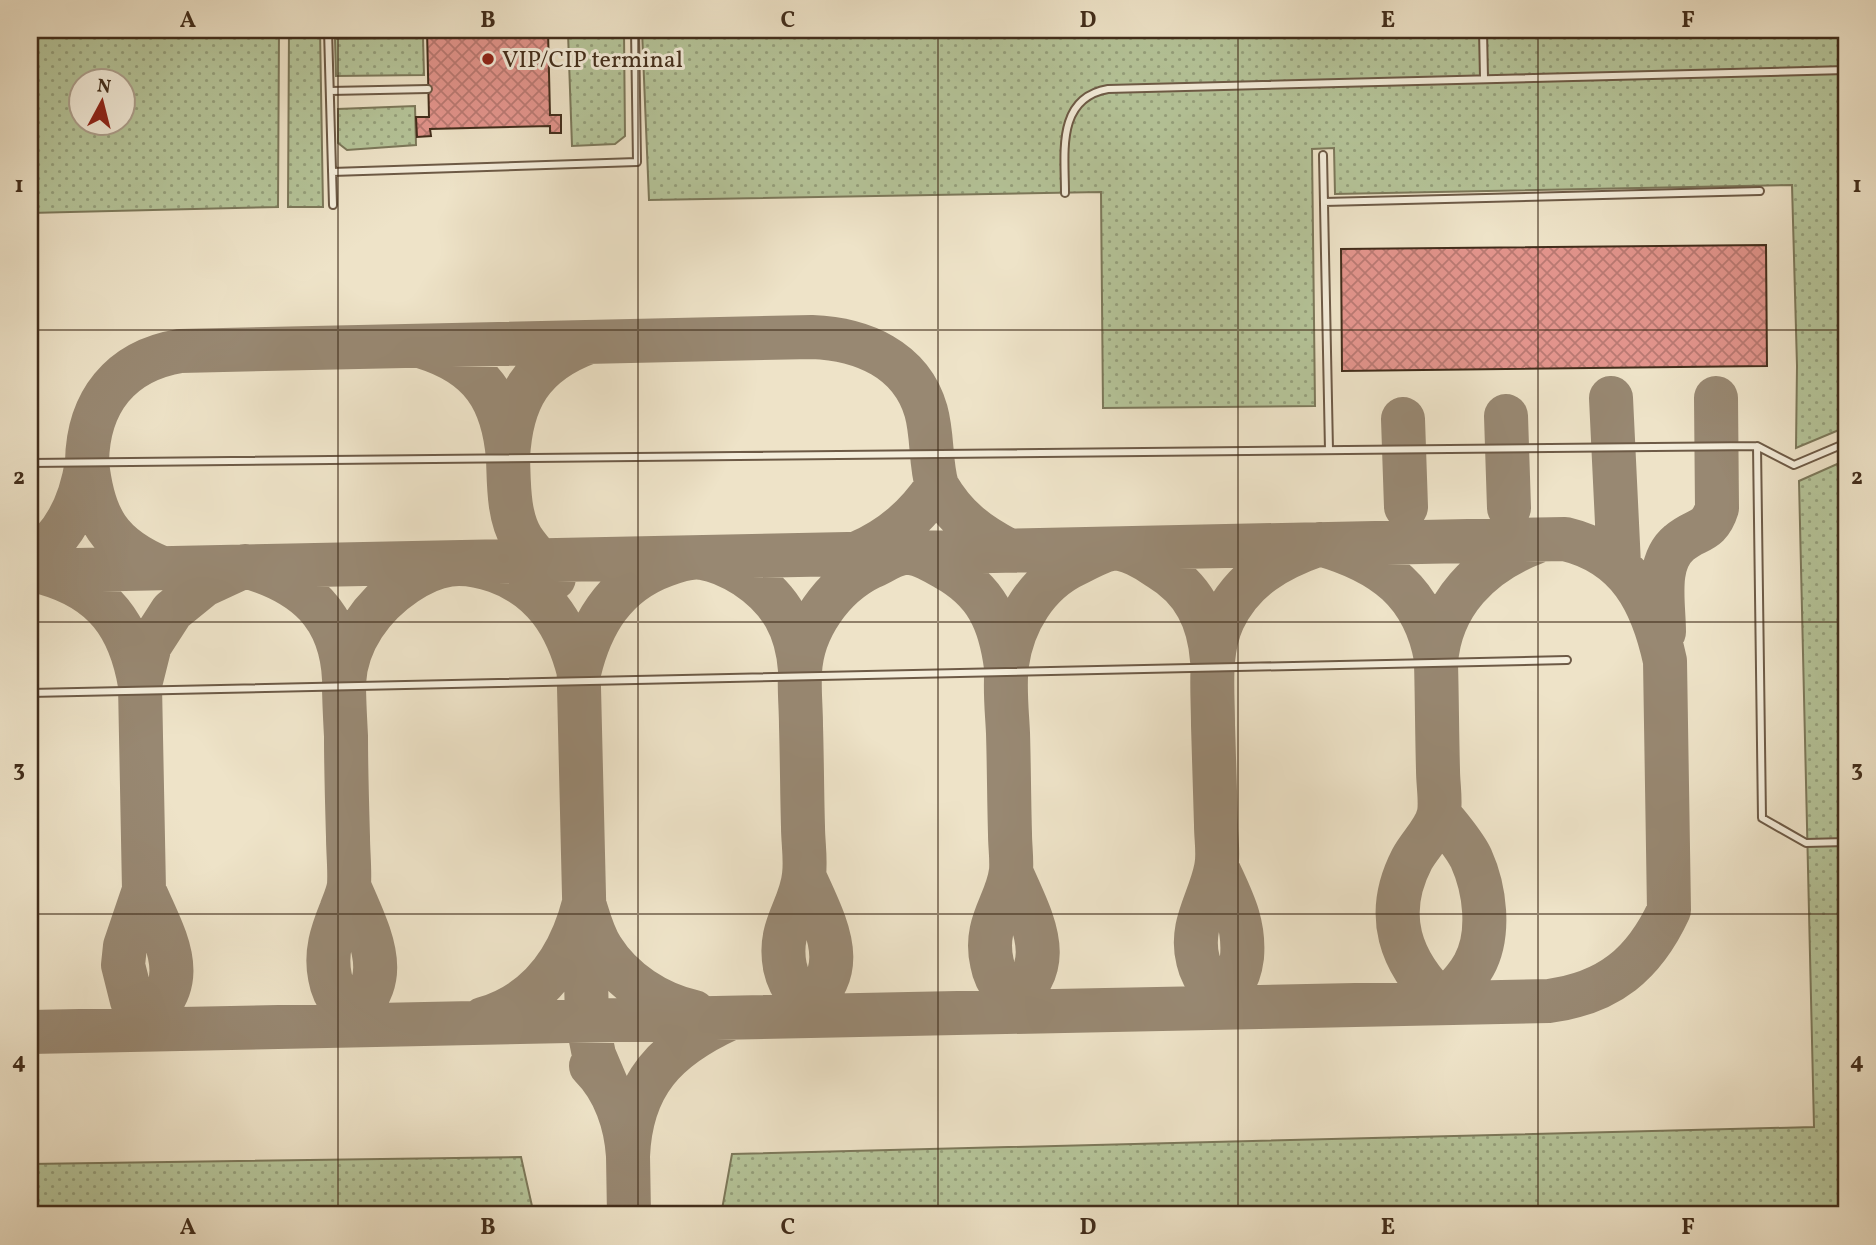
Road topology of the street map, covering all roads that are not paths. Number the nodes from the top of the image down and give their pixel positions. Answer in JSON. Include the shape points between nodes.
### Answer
{"nodes":[{"id":1,"x":380,"y":30,"type":"edge"},
{"id":2,"x":635,"y":30,"type":"edge"},
{"id":3,"x":1483,"y":30,"type":"edge"},
{"id":4,"x":328,"y":31,"type":"edge"},
{"id":5,"x":1846,"y":70,"type":"edge"},
{"id":6,"x":1483,"y":78,"type":"junction"},
{"id":7,"x":428,"y":89,"type":"dead end"},
{"id":8,"x":330,"y":91,"type":"junction"},
{"id":9,"x":1323,"y":155,"type":"dead end"},
{"id":10,"x":332,"y":172,"type":"junction"},
{"id":11,"x":1760,"y":191,"type":"dead end"},
{"id":12,"x":1065,"y":193,"type":"dead end"},
{"id":13,"x":1324,"y":202,"type":"junction"},
{"id":14,"x":333,"y":205,"type":"dead end"},
{"id":15,"x":1846,"y":443,"type":"edge"},
{"id":16,"x":1757,"y":446,"type":"junction"},
{"id":17,"x":1329,"y":450,"type":"junction"},
{"id":18,"x":30,"y":463,"type":"edge"},
{"id":19,"x":1567,"y":660,"type":"dead end"},
{"id":20,"x":30,"y":693,"type":"edge"},
{"id":21,"x":1846,"y":842,"type":"edge"}],
"edges":[{"from":1,"to":4,"type":"lane"},
{"from":2,"to":10,"type":"lane","via":[[637,163]]},
{"from":3,"to":6,"type":"lane"},
{"from":4,"to":8,"type":"lane"},
{"from":5,"to":6,"type":"lane"},
{"from":6,"to":12,"type":"lane","via":[[1097,91],[1080,102],[1069,121]]},
{"from":7,"to":8,"type":"lane"},
{"from":8,"to":10,"type":"lane"},
{"from":9,"to":13,"type":"lane"},
{"from":10,"to":14,"type":"lane"},
{"from":11,"to":13,"type":"lane"},
{"from":13,"to":17,"type":"lane"},
{"from":15,"to":16,"type":"lane","via":[[1794,465]]},
{"from":16,"to":17,"type":"lane"},
{"from":16,"to":21,"type":"lane","via":[[1762,818],[1806,843]]},
{"from":17,"to":18,"type":"lane"},
{"from":19,"to":20,"type":"lane"}]}
